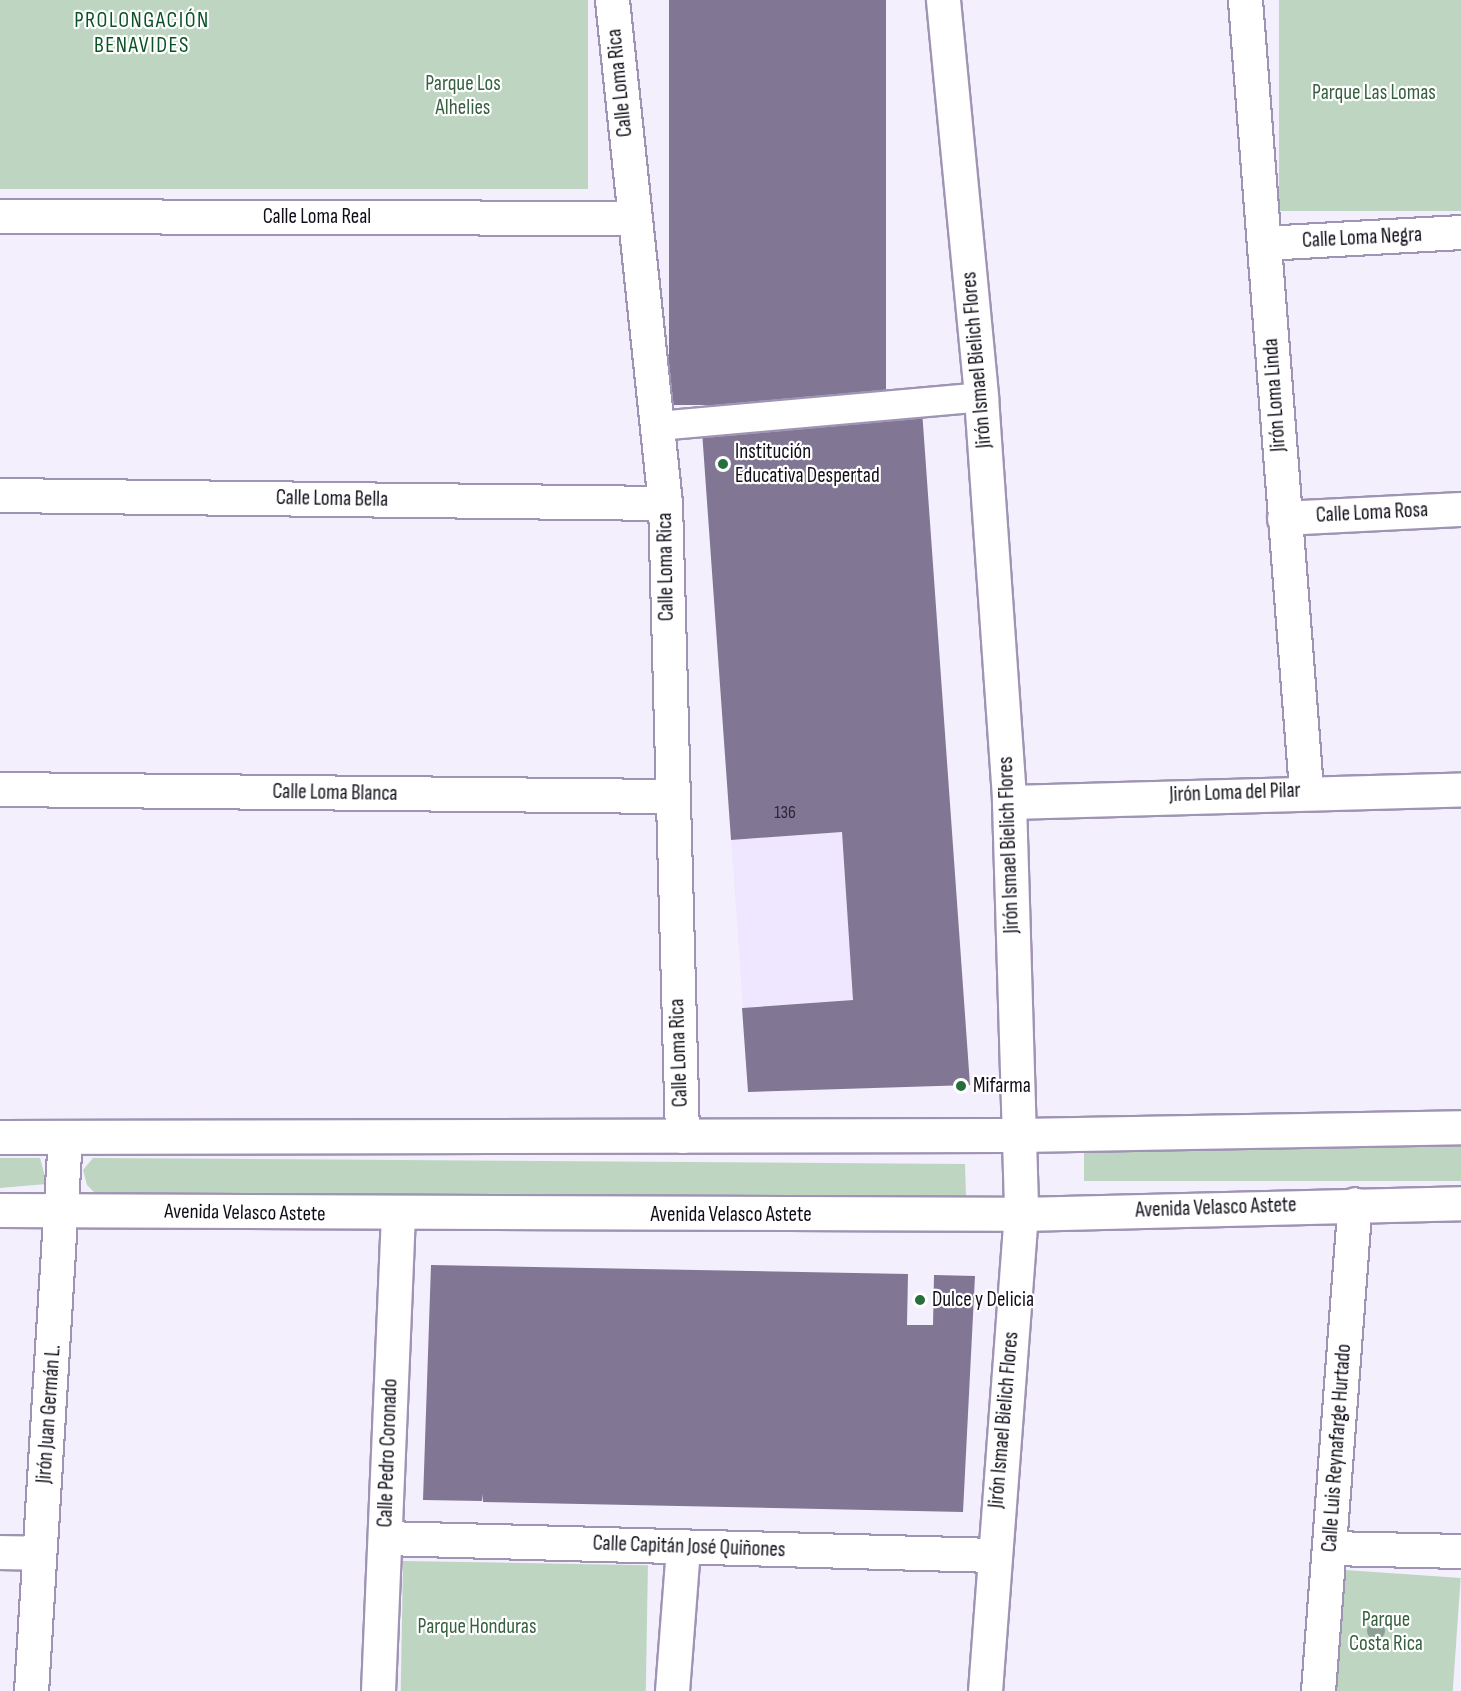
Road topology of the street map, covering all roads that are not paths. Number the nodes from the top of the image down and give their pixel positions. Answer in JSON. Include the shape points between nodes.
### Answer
{"nodes":[{"id":1,"x":612,"y":0,"type":"edge"},
{"id":2,"x":943,"y":0,"type":"edge"},
{"id":3,"x":1245,"y":0,"type":"edge"},
{"id":4,"x":0,"y":216,"type":"edge"},
{"id":5,"x":633,"y":218,"type":"junction"},
{"id":6,"x":1461,"y":232,"type":"edge"},
{"id":7,"x":1263,"y":243,"type":"junction"},
{"id":8,"x":981,"y":397,"type":"junction"},
{"id":9,"x":658,"y":426,"type":"junction"},
{"id":10,"x":0,"y":495,"type":"edge"},
{"id":11,"x":665,"y":502,"type":"junction"},
{"id":12,"x":1461,"y":509,"type":"edge"},
{"id":13,"x":1284,"y":518,"type":"junction"},
{"id":14,"x":0,"y":789,"type":"edge"},
{"id":15,"x":1461,"y":789,"type":"edge"},
{"id":16,"x":1306,"y":790,"type":"junction"},
{"id":17,"x":670,"y":795,"type":"junction"},
{"id":18,"x":1009,"y":802,"type":"junction"},
{"id":19,"x":1461,"y":1127,"type":"edge"},
{"id":20,"x":1020,"y":1135,"type":"junction"},
{"id":21,"x":682,"y":1136,"type":"junction"},
{"id":22,"x":0,"y":1137,"type":"edge"},
{"id":23,"x":65,"y":1137,"type":"junction"},
{"id":24,"x":1461,"y":1203,"type":"edge"},
{"id":25,"x":1355,"y":1204,"type":"junction"},
{"id":26,"x":0,"y":1210,"type":"edge"},
{"id":27,"x":62,"y":1210,"type":"junction"},
{"id":28,"x":1021,"y":1214,"type":"junction"},
{"id":29,"x":398,"y":1215,"type":"junction"},
{"id":30,"x":385,"y":1538,"type":"junction"},
{"id":31,"x":683,"y":1546,"type":"junction"},
{"id":32,"x":1329,"y":1548,"type":"junction"},
{"id":33,"x":1461,"y":1551,"type":"edge"},
{"id":34,"x":0,"y":1552,"type":"edge"},
{"id":35,"x":39,"y":1553,"type":"junction"},
{"id":36,"x":993,"y":1555,"type":"junction"},
{"id":37,"x":30,"y":1691,"type":"edge"},
{"id":38,"x":378,"y":1691,"type":"edge"},
{"id":39,"x":672,"y":1691,"type":"edge"},
{"id":40,"x":985,"y":1691,"type":"edge"},
{"id":41,"x":1318,"y":1691,"type":"edge"}],
"edges":[{"from":1,"to":5,"type":"street","name":"Calle Loma Rica"},
{"from":2,"to":8,"type":"street","name":"Jirón Ismael Bielich Flores"},
{"from":3,"to":7,"type":"street","name":"Jirón Loma Linda"},
{"from":4,"to":5,"type":"street","name":"Calle Loma Real"},
{"from":5,"to":9,"type":"street","name":"Calle Loma Rica"},
{"from":6,"to":7,"type":"street","name":"Calle Loma Negra"},
{"from":7,"to":13,"type":"street","name":"Jirón Loma Linda"},
{"from":8,"to":9,"type":"street"},
{"from":8,"to":18,"type":"street","name":"Jirón Ismael Bielich Flores"},
{"from":9,"to":11,"type":"street","name":"Calle Loma Rica"},
{"from":10,"to":11,"type":"street","name":"Calle Loma Bella"},
{"from":11,"to":17,"type":"street","name":"Calle Loma Rica"},
{"from":12,"to":13,"type":"street","name":"Calle Loma Rosa"},
{"from":13,"to":16,"type":"street","name":"Jirón Loma Linda"},
{"from":14,"to":17,"type":"street","name":"Calle Loma Blanca"},
{"from":15,"to":16,"type":"street","name":"Jirón Loma del Pilar"},
{"from":16,"to":18,"type":"street","name":"Jirón Loma del Pilar"},
{"from":17,"to":21,"type":"street","name":"Calle Loma Rica"},
{"from":18,"to":20,"type":"street","name":"Jirón Ismael Bielich Flores"},
{"from":19,"to":20,"type":"street"},
{"from":20,"to":21,"type":"street"},
{"from":20,"to":28,"type":"street","name":"Jirón Ismael Bielich Flores"},
{"from":21,"to":23,"type":"street"},
{"from":22,"to":23,"type":"street"},
{"from":23,"to":27,"type":"street","name":"Jirón Juan Germán L."},
{"from":24,"to":25,"type":"street","name":"Avenida Velasco Astete"},
{"from":25,"to":28,"type":"street","name":"Avenida Velasco Astete"},
{"from":25,"to":32,"type":"street","name":"Calle Luis Reynafarge Hurtado"},
{"from":26,"to":27,"type":"street","name":"Avenida Velasco Astete"},
{"from":27,"to":29,"type":"street","name":"Avenida Velasco Astete"},
{"from":27,"to":35,"type":"street","name":"Jirón Juan Germán L."},
{"from":28,"to":29,"type":"street","name":"Avenida Velasco Astete"},
{"from":28,"to":36,"type":"street","name":"Jirón Ismael Bielich Flores"},
{"from":29,"to":30,"type":"street","name":"Calle Pedro Coronado"},
{"from":30,"to":31,"type":"street","name":"Calle Capitán José Quiñones"},
{"from":30,"to":38,"type":"street","name":"Calle Pedro Coronado"},
{"from":31,"to":36,"type":"street","name":"Calle Capitán José Quiñones"},
{"from":31,"to":39,"type":"street"},
{"from":32,"to":33,"type":"street"},
{"from":32,"to":41,"type":"street","name":"Calle Luis Reynafarge Hurtado"},
{"from":34,"to":35,"type":"street"},
{"from":35,"to":37,"type":"street","name":"Jirón Juan Germán L."},
{"from":36,"to":40,"type":"street","name":"Jirón Ismael Bielich Flores"}]}
